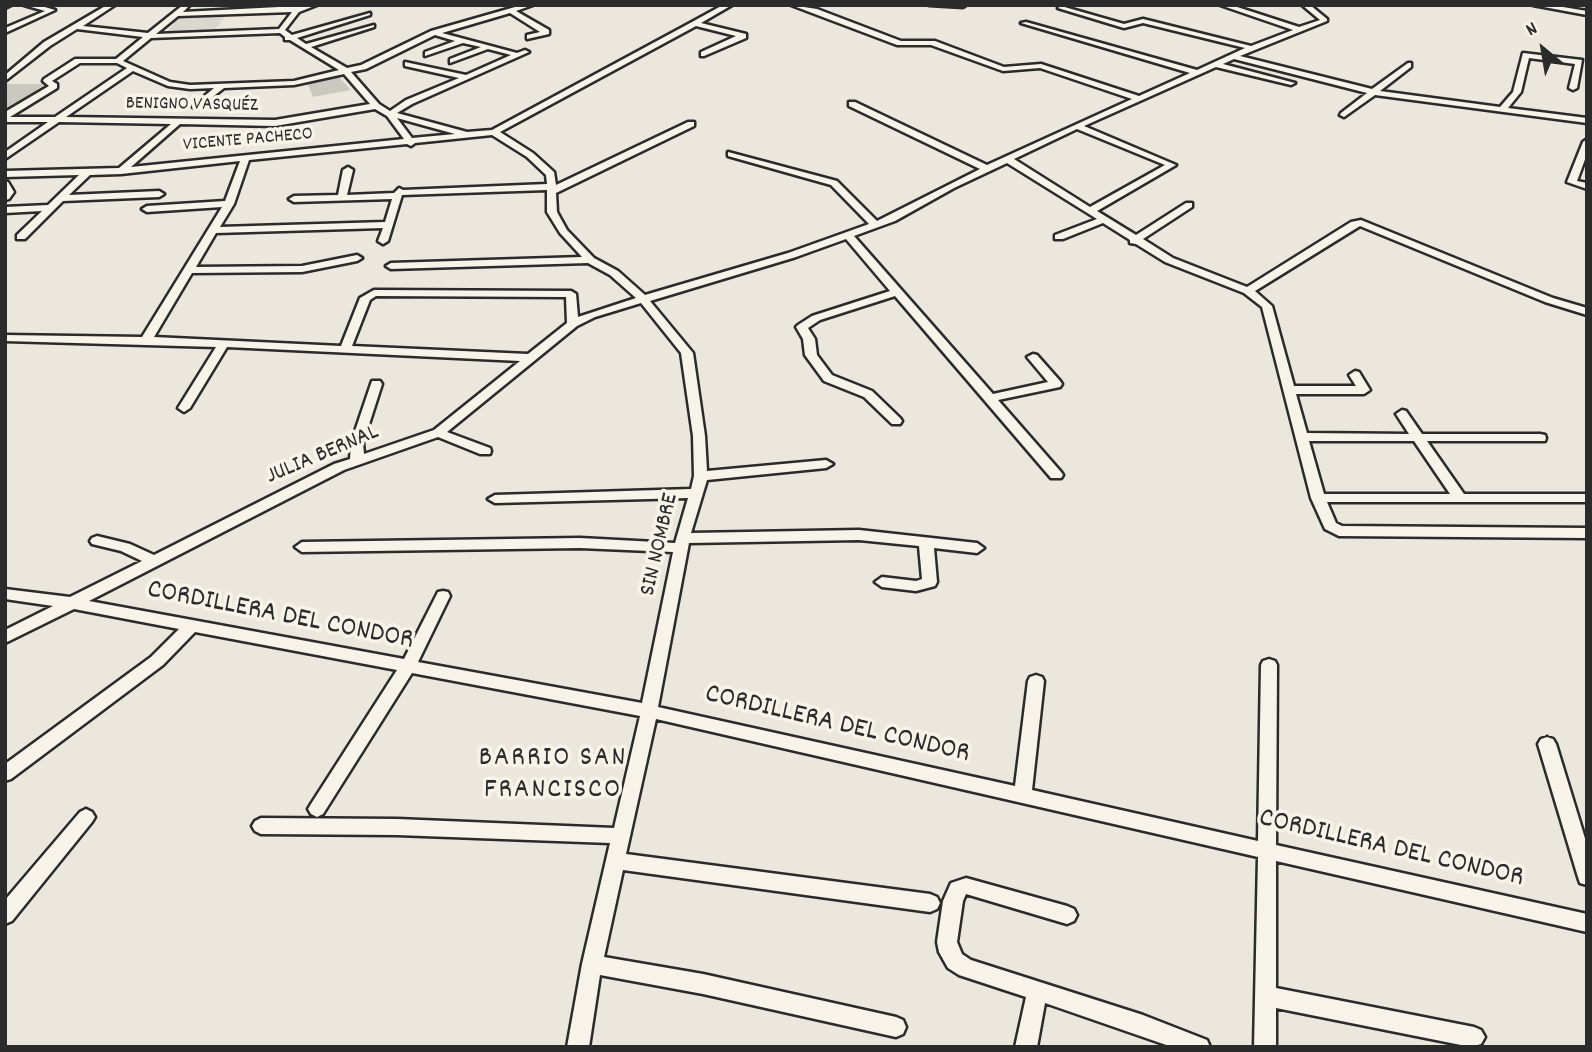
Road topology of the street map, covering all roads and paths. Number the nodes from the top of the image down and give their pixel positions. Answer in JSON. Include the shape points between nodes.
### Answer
{"nodes":[{"id":1,"x":27,"y":5,"type":"edge"},
{"id":2,"x":112,"y":5,"type":"edge"},
{"id":3,"x":187,"y":5,"type":"edge"},
{"id":4,"x":314,"y":5,"type":"edge"},
{"id":5,"x":530,"y":5,"type":"edge"},
{"id":6,"x":729,"y":5,"type":"edge"},
{"id":7,"x":794,"y":5,"type":"edge"},
{"id":8,"x":932,"y":5,"type":"edge"},
{"id":9,"x":963,"y":5,"type":"edge"},
{"id":10,"x":1223,"y":5,"type":"edge"},
{"id":11,"x":1305,"y":5,"type":"edge"},
{"id":12,"x":1536,"y":5,"type":"edge"},
{"id":13,"x":1583,"y":5,"type":"edge"},
{"id":14,"x":1061,"y":8,"type":"dead end"},
{"id":15,"x":297,"y":9,"type":"edge"},
{"id":16,"x":1563,"y":11,"type":"junction"},
{"id":17,"x":513,"y":12,"type":"junction"},
{"id":18,"x":1587,"y":13,"type":"edge"},
{"id":19,"x":176,"y":14,"type":"junction"},
{"id":20,"x":368,"y":15,"type":"dead end"},
{"id":21,"x":694,"y":23,"type":"junction"},
{"id":22,"x":1024,"y":23,"type":"dead end"},
{"id":23,"x":372,"y":26,"type":"dead end"},
{"id":24,"x":75,"y":27,"type":"junction"},
{"id":25,"x":1300,"y":30,"type":"junction"},
{"id":26,"x":5,"y":31,"type":"edge"},
{"id":27,"x":281,"y":31,"type":"junction"},
{"id":28,"x":434,"y":33,"type":"junction"},
{"id":29,"x":151,"y":36,"type":"junction"},
{"id":30,"x":530,"y":37,"type":"dead end"},
{"id":31,"x":288,"y":38,"type":"junction"},
{"id":32,"x":463,"y":40,"type":"junction"},
{"id":33,"x":306,"y":46,"type":"junction"},
{"id":34,"x":488,"y":47,"type":"junction"},
{"id":35,"x":1252,"y":48,"type":"junction"},
{"id":36,"x":428,"y":54,"type":"dead end"},
{"id":37,"x":704,"y":54,"type":"dead end"},
{"id":38,"x":1232,"y":57,"type":"junction"},
{"id":39,"x":118,"y":61,"type":"junction"},
{"id":40,"x":453,"y":61,"type":"dead end"},
{"id":41,"x":408,"y":64,"type":"dead end"},
{"id":42,"x":1214,"y":64,"type":"junction"},
{"id":43,"x":1408,"y":65,"type":"dead end"},
{"id":44,"x":133,"y":67,"type":"junction"},
{"id":45,"x":347,"y":72,"type":"junction"},
{"id":46,"x":1196,"y":72,"type":"junction"},
{"id":47,"x":466,"y":77,"type":"junction"},
{"id":48,"x":5,"y":79,"type":"edge"},
{"id":49,"x":1290,"y":83,"type":"dead end"},
{"id":50,"x":221,"y":87,"type":"junction"},
{"id":51,"x":1573,"y":88,"type":"dead end"},
{"id":52,"x":1371,"y":92,"type":"junction"},
{"id":53,"x":1138,"y":98,"type":"junction"},
{"id":54,"x":852,"y":104,"type":"dead end"},
{"id":55,"x":376,"y":106,"type":"junction"},
{"id":56,"x":197,"y":107,"type":"dead end"},
{"id":57,"x":1502,"y":110,"type":"junction"},
{"id":58,"x":390,"y":114,"type":"junction"},
{"id":59,"x":1344,"y":115,"type":"dead end"},
{"id":60,"x":5,"y":118,"type":"edge"},
{"id":61,"x":58,"y":119,"type":"junction"},
{"id":62,"x":178,"y":121,"type":"junction"},
{"id":63,"x":1587,"y":121,"type":"edge"},
{"id":64,"x":691,"y":124,"type":"dead end"},
{"id":65,"x":1077,"y":126,"type":"junction"},
{"id":66,"x":494,"y":132,"type":"junction"},
{"id":67,"x":471,"y":135,"type":"junction"},
{"id":68,"x":1587,"y":142,"type":"edge"},
{"id":69,"x":411,"y":143,"type":"junction"},
{"id":70,"x":5,"y":148,"type":"edge"},
{"id":71,"x":17,"y":148,"type":"junction"},
{"id":72,"x":731,"y":154,"type":"dead end"},
{"id":73,"x":5,"y":156,"type":"edge"},
{"id":74,"x":245,"y":159,"type":"junction"},
{"id":75,"x":1007,"y":159,"type":"junction"},
{"id":76,"x":987,"y":169,"type":"junction"},
{"id":77,"x":348,"y":170,"type":"dead end"},
{"id":78,"x":121,"y":171,"type":"junction"},
{"id":79,"x":87,"y":172,"type":"junction"},
{"id":80,"x":5,"y":174,"type":"edge"},
{"id":81,"x":5,"y":184,"type":"edge"},
{"id":82,"x":1587,"y":186,"type":"edge"},
{"id":83,"x":553,"y":189,"type":"junction"},
{"id":84,"x":400,"y":193,"type":"junction"},
{"id":85,"x":159,"y":194,"type":"dead end"},
{"id":86,"x":6,"y":197,"type":"edge"},
{"id":87,"x":342,"y":197,"type":"junction"},
{"id":88,"x":60,"y":198,"type":"junction"},
{"id":89,"x":294,"y":199,"type":"dead end"},
{"id":90,"x":229,"y":204,"type":"junction"},
{"id":91,"x":1189,"y":205,"type":"dead end"},
{"id":92,"x":50,"y":208,"type":"junction"},
{"id":93,"x":5,"y":209,"type":"edge"},
{"id":94,"x":147,"y":209,"type":"dead end"},
{"id":95,"x":1089,"y":211,"type":"junction"},
{"id":96,"x":1103,"y":220,"type":"junction"},
{"id":97,"x":389,"y":225,"type":"junction"},
{"id":98,"x":876,"y":225,"type":"junction"},
{"id":99,"x":215,"y":230,"type":"junction"},
{"id":100,"x":848,"y":235,"type":"junction"},
{"id":101,"x":21,"y":237,"type":"dead end"},
{"id":102,"x":1059,"y":237,"type":"dead end"},
{"id":103,"x":1134,"y":240,"type":"junction"},
{"id":104,"x":383,"y":241,"type":"dead end"},
{"id":105,"x":357,"y":258,"type":"dead end"},
{"id":106,"x":590,"y":260,"type":"junction"},
{"id":107,"x":391,"y":266,"type":"dead end"},
{"id":108,"x":189,"y":270,"type":"junction"},
{"id":109,"x":1248,"y":291,"type":"junction"},
{"id":110,"x":897,"y":292,"type":"junction"},
{"id":111,"x":644,"y":300,"type":"junction"},
{"id":112,"x":1587,"y":312,"type":"edge"},
{"id":113,"x":573,"y":324,"type":"junction"},
{"id":114,"x":5,"y":338,"type":"edge"},
{"id":115,"x":145,"y":340,"type":"junction"},
{"id":116,"x":224,"y":343,"type":"junction"},
{"id":117,"x":346,"y":348,"type":"junction"},
{"id":118,"x":1033,"y":357,"type":"dead end"},
{"id":119,"x":532,"y":358,"type":"junction"},
{"id":120,"x":1355,"y":375,"type":"dead end"},
{"id":121,"x":376,"y":384,"type":"dead end"},
{"id":122,"x":1289,"y":390,"type":"junction"},
{"id":123,"x":988,"y":399,"type":"junction"},
{"id":124,"x":184,"y":408,"type":"dead end"},
{"id":125,"x":1402,"y":414,"type":"dead end"},
{"id":126,"x":896,"y":421,"type":"dead end"},
{"id":127,"x":438,"y":433,"type":"junction"},
{"id":128,"x":1301,"y":437,"type":"junction"},
{"id":129,"x":1418,"y":437,"type":"junction"},
{"id":130,"x":1541,"y":439,"type":"dead end"},
{"id":131,"x":485,"y":451,"type":"dead end"},
{"id":132,"x":357,"y":460,"type":"junction"},
{"id":133,"x":826,"y":464,"type":"dead end"},
{"id":134,"x":1056,"y":475,"type":"dead end"},
{"id":135,"x":701,"y":476,"type":"junction"},
{"id":136,"x":696,"y":493,"type":"junction"},
{"id":137,"x":1459,"y":497,"type":"junction"},
{"id":138,"x":1318,"y":498,"type":"junction"},
{"id":139,"x":1587,"y":498,"type":"edge"},
{"id":140,"x":495,"y":499,"type":"dead end"},
{"id":141,"x":1587,"y":533,"type":"edge"},
{"id":142,"x":97,"y":541,"type":"dead end"},
{"id":143,"x":682,"y":543,"type":"junction"},
{"id":144,"x":926,"y":543,"type":"junction"},
{"id":145,"x":302,"y":547,"type":"dead end"},
{"id":146,"x":977,"y":548,"type":"dead end"},
{"id":147,"x":153,"y":561,"type":"junction"},
{"id":148,"x":882,"y":582,"type":"dead end"},
{"id":149,"x":5,"y":594,"type":"edge"},
{"id":150,"x":443,"y":596,"type":"dead end"},
{"id":151,"x":72,"y":603,"type":"junction"},
{"id":152,"x":190,"y":626,"type":"junction"},
{"id":153,"x":5,"y":638,"type":"edge"},
{"id":154,"x":1269,"y":665,"type":"dead end"},
{"id":155,"x":407,"y":668,"type":"junction"},
{"id":156,"x":1036,"y":681,"type":"dead end"},
{"id":157,"x":649,"y":710,"type":"junction"},
{"id":158,"x":1547,"y":744,"type":"dead end"},
{"id":159,"x":5,"y":774,"type":"edge"},
{"id":160,"x":1023,"y":795,"type":"junction"},
{"id":161,"x":317,"y":809,"type":"dead end"},
{"id":162,"x":86,"y":817,"type":"dead end"},
{"id":163,"x":261,"y":826,"type":"dead end"},
{"id":164,"x":621,"y":836,"type":"junction"},
{"id":165,"x":1266,"y":848,"type":"junction"},
{"id":166,"x":614,"y":860,"type":"junction"},
{"id":167,"x":1587,"y":877,"type":"edge"},
{"id":168,"x":929,"y":904,"type":"dead end"},
{"id":169,"x":5,"y":915,"type":"edge"},
{"id":170,"x":1067,"y":915,"type":"dead end"},
{"id":171,"x":1587,"y":923,"type":"edge"},
{"id":172,"x":592,"y":964,"type":"junction"},
{"id":173,"x":1037,"y":992,"type":"junction"},
{"id":174,"x":1266,"y":996,"type":"junction"},
{"id":175,"x":896,"y":1027,"type":"dead end"},
{"id":176,"x":1474,"y":1037,"type":"dead end"},
{"id":177,"x":578,"y":1047,"type":"edge"},
{"id":178,"x":1026,"y":1047,"type":"edge"},
{"id":179,"x":1199,"y":1047,"type":"edge"},
{"id":180,"x":1265,"y":1047,"type":"edge"}],
"edges":[{"from":1,"to":26,"type":"street","via":[[52,10]]},
{"from":2,"to":24,"type":"street"},
{"from":3,"to":19,"type":"street"},
{"from":4,"to":15,"type":"street"},
{"from":5,"to":17,"type":"street"},
{"from":6,"to":21,"type":"street"},
{"from":7,"to":53,"type":"street","via":[[900,43],[932,43],[1003,69],[1041,66]]},
{"from":8,"to":9,"type":"street"},
{"from":10,"to":25,"type":"street"},
{"from":11,"to":25,"type":"street","name":"JULIA BERNAL","via":[[1325,20]]},
{"from":12,"to":16,"type":"street"},
{"from":13,"to":16,"type":"street"},
{"from":14,"to":35,"type":"street","via":[[1124,26],[1143,20]]},
{"from":15,"to":19,"type":"street"},
{"from":15,"to":27,"type":"street"},
{"from":16,"to":18,"type":"street"},
{"from":17,"to":28,"type":"street"},
{"from":17,"to":30,"type":"street","via":[[546,32]]},
{"from":19,"to":29,"type":"street"},
{"from":20,"to":31,"type":"street"},
{"from":21,"to":37,"type":"street","via":[[743,36]]},
{"from":21,"to":66,"type":"street"},
{"from":22,"to":46,"type":"street"},
{"from":23,"to":33,"type":"street"},
{"from":24,"to":29,"type":"street"},
{"from":24,"to":48,"type":"street"},
{"from":25,"to":35,"type":"street","name":"JULIA BERNAL"},
{"from":27,"to":29,"type":"street"},
{"from":27,"to":31,"type":"street"},
{"from":28,"to":32,"type":"street"},
{"from":28,"to":45,"type":"street"},
{"from":29,"to":39,"type":"street"},
{"from":31,"to":33,"type":"street"},
{"from":32,"to":34,"type":"street"},
{"from":32,"to":36,"type":"street"},
{"from":33,"to":45,"type":"street"},
{"from":34,"to":40,"type":"street"},
{"from":34,"to":47,"type":"street","via":[[522,53]]},
{"from":35,"to":38,"type":"street","name":"JULIA BERNAL"},
{"from":38,"to":42,"type":"street","name":"JULIA BERNAL"},
{"from":38,"to":52,"type":"street"},
{"from":39,"to":44,"type":"street"},
{"from":39,"to":60,"type":"street","via":[[78,61],[47,81],[54,86]]},
{"from":41,"to":47,"type":"street"},
{"from":42,"to":46,"type":"street","name":"JULIA BERNAL"},
{"from":42,"to":49,"type":"street"},
{"from":43,"to":52,"type":"street"},
{"from":44,"to":50,"type":"street","via":[[168,84]]},
{"from":44,"to":61,"type":"street"},
{"from":45,"to":50,"type":"street","via":[[294,83]]},
{"from":45,"to":55,"type":"street"},
{"from":46,"to":53,"type":"street","name":"JULIA BERNAL"},
{"from":47,"to":58,"type":"street"},
{"from":50,"to":56,"type":"street"},
{"from":51,"to":57,"type":"street","via":[[1579,62],[1526,55],[1517,92]]},
{"from":52,"to":57,"type":"street"},
{"from":52,"to":59,"type":"street"},
{"from":53,"to":65,"type":"street","name":"JULIA BERNAL"},
{"from":54,"to":76,"type":"street"},
{"from":55,"to":58,"type":"street"},
{"from":55,"to":62,"type":"street","name":"BENIGNO VASQUÉZ","via":[[284,122]]},
{"from":57,"to":63,"type":"street"},
{"from":58,"to":67,"type":"street"},
{"from":58,"to":69,"type":"street"},
{"from":60,"to":61,"type":"street","name":"BENIGNO VASQUÉZ"},
{"from":61,"to":62,"type":"street","name":"BENIGNO VASQUÉZ"},
{"from":61,"to":71,"type":"street"},
{"from":62,"to":78,"type":"street"},
{"from":64,"to":83,"type":"street"},
{"from":65,"to":75,"type":"street","name":"JULIA BERNAL"},
{"from":65,"to":95,"type":"street","via":[[1172,165]]},
{"from":66,"to":67,"type":"street","name":"VICENTE PACHECO"},
{"from":66,"to":83,"type":"street","name":"SIN NOMBRE","via":[[544,166],[551,174]]},
{"from":67,"to":69,"type":"street","name":"VICENTE PACHECO"},
{"from":68,"to":82,"type":"street","via":[[1572,182]]},
{"from":69,"to":74,"type":"street","name":"VICENTE PACHECO"},
{"from":70,"to":71,"type":"street"},
{"from":71,"to":73,"type":"street"},
{"from":72,"to":98,"type":"street","via":[[834,183]]},
{"from":74,"to":78,"type":"street","name":"VICENTE PACHECO"},
{"from":74,"to":90,"type":"street"},
{"from":75,"to":76,"type":"street","name":"JULIA BERNAL"},
{"from":75,"to":95,"type":"street"},
{"from":76,"to":98,"type":"street","name":"JULIA BERNAL"},
{"from":77,"to":87,"type":"street"},
{"from":78,"to":79,"type":"street","name":"VICENTE PACHECO"},
{"from":79,"to":80,"type":"street","name":"VICENTE PACHECO"},
{"from":79,"to":88,"type":"street"},
{"from":81,"to":86,"type":"street"},
{"from":83,"to":84,"type":"street"},
{"from":83,"to":106,"type":"street","name":"SIN NOMBRE","via":[[556,219]]},
{"from":84,"to":87,"type":"street"},
{"from":84,"to":97,"type":"street"},
{"from":85,"to":88,"type":"street"},
{"from":87,"to":89,"type":"street"},
{"from":88,"to":92,"type":"street"},
{"from":90,"to":94,"type":"street"},
{"from":90,"to":99,"type":"street"},
{"from":91,"to":103,"type":"street"},
{"from":92,"to":93,"type":"street"},
{"from":92,"to":101,"type":"street"},
{"from":95,"to":96,"type":"street"},
{"from":96,"to":102,"type":"street"},
{"from":96,"to":103,"type":"street"},
{"from":97,"to":99,"type":"street"},
{"from":97,"to":104,"type":"street"},
{"from":98,"to":100,"type":"street","name":"JULIA BERNAL"},
{"from":99,"to":108,"type":"street"},
{"from":100,"to":110,"type":"street"},
{"from":100,"to":111,"type":"street","name":"JULIA BERNAL"},
{"from":103,"to":109,"type":"street","via":[[1169,260]]},
{"from":105,"to":108,"type":"street","via":[[302,269]]},
{"from":106,"to":107,"type":"street"},
{"from":106,"to":111,"type":"street","name":"SIN NOMBRE","via":[[614,273]]},
{"from":108,"to":115,"type":"street"},
{"from":109,"to":112,"type":"street","via":[[1361,223]]},
{"from":109,"to":122,"type":"street","via":[[1268,306]]},
{"from":110,"to":123,"type":"street"},
{"from":110,"to":126,"type":"street","via":[[816,318],[802,327],[811,355],[828,378],[868,394]]},
{"from":111,"to":113,"type":"street","name":"JULIA BERNAL"},
{"from":111,"to":135,"type":"street","name":"SIN NOMBRE","via":[[687,353]]},
{"from":113,"to":117,"type":"street","via":[[571,294],[374,293],[365,298]]},
{"from":113,"to":119,"type":"street","name":"JULIA BERNAL"},
{"from":114,"to":115,"type":"street"},
{"from":115,"to":116,"type":"street"},
{"from":116,"to":117,"type":"street"},
{"from":116,"to":124,"type":"street"},
{"from":117,"to":119,"type":"street"},
{"from":118,"to":123,"type":"street","via":[[1056,384]]},
{"from":119,"to":127,"type":"street","name":"JULIA BERNAL"},
{"from":120,"to":122,"type":"street","via":[[1364,390]]},
{"from":121,"to":132,"type":"street","via":[[357,443]]},
{"from":122,"to":128,"type":"street"},
{"from":123,"to":134,"type":"street"},
{"from":125,"to":129,"type":"street"},
{"from":127,"to":131,"type":"street"},
{"from":127,"to":132,"type":"street","name":"JULIA BERNAL"},
{"from":128,"to":129,"type":"street"},
{"from":128,"to":138,"type":"street"},
{"from":129,"to":130,"type":"street"},
{"from":129,"to":137,"type":"street"},
{"from":132,"to":147,"type":"street","name":"JULIA BERNAL"},
{"from":133,"to":135,"type":"street"},
{"from":135,"to":136,"type":"street","name":"SIN NOMBRE"},
{"from":136,"to":140,"type":"street"},
{"from":136,"to":143,"type":"street","name":"SIN NOMBRE"},
{"from":137,"to":138,"type":"street"},
{"from":137,"to":139,"type":"street"},
{"from":138,"to":141,"type":"street","via":[[1324,518],[1339,531]]},
{"from":142,"to":147,"type":"street","via":[[125,547]]},
{"from":143,"to":144,"type":"street","via":[[834,534]]},
{"from":143,"to":145,"type":"street"},
{"from":143,"to":157,"type":"street","name":"SIN NOMBRE"},
{"from":144,"to":146,"type":"street"},
{"from":144,"to":148,"type":"street","via":[[930,582],[916,586]]},
{"from":147,"to":151,"type":"street","name":"JULIA BERNAL"},
{"from":149,"to":151,"type":"street","name":"CORDILLERA DEL CONDOR"},
{"from":150,"to":155,"type":"street"},
{"from":151,"to":152,"type":"street","name":"CORDILLERA DEL CONDOR"},
{"from":151,"to":153,"type":"street","name":"JULIA BERNAL"},
{"from":152,"to":155,"type":"street","name":"CORDILLERA DEL CONDOR"},
{"from":152,"to":159,"type":"street","via":[[157,661]]},
{"from":154,"to":165,"type":"street"},
{"from":155,"to":157,"type":"street","name":"CORDILLERA DEL CONDOR"},
{"from":155,"to":161,"type":"street"},
{"from":156,"to":160,"type":"street"},
{"from":157,"to":160,"type":"street","name":"CORDILLERA DEL CONDOR"},
{"from":157,"to":164,"type":"street","name":"SIN NOMBRE"},
{"from":158,"to":167,"type":"street"},
{"from":160,"to":165,"type":"street","name":"CORDILLERA DEL CONDOR"},
{"from":162,"to":169,"type":"street"},
{"from":163,"to":164,"type":"street"},
{"from":164,"to":166,"type":"street","name":"SIN NOMBRE"},
{"from":165,"to":171,"type":"street","name":"CORDILLERA DEL CONDOR"},
{"from":165,"to":174,"type":"street"},
{"from":166,"to":168,"type":"street"},
{"from":166,"to":172,"type":"street","name":"SIN NOMBRE"},
{"from":170,"to":173,"type":"street","via":[[966,886],[958,889],[953,901],[947,942],[955,961]]},
{"from":172,"to":175,"type":"street"},
{"from":172,"to":177,"type":"street","name":"SIN NOMBRE"},
{"from":173,"to":178,"type":"street"},
{"from":173,"to":179,"type":"street"},
{"from":174,"to":176,"type":"street"},
{"from":174,"to":180,"type":"street"}]}
